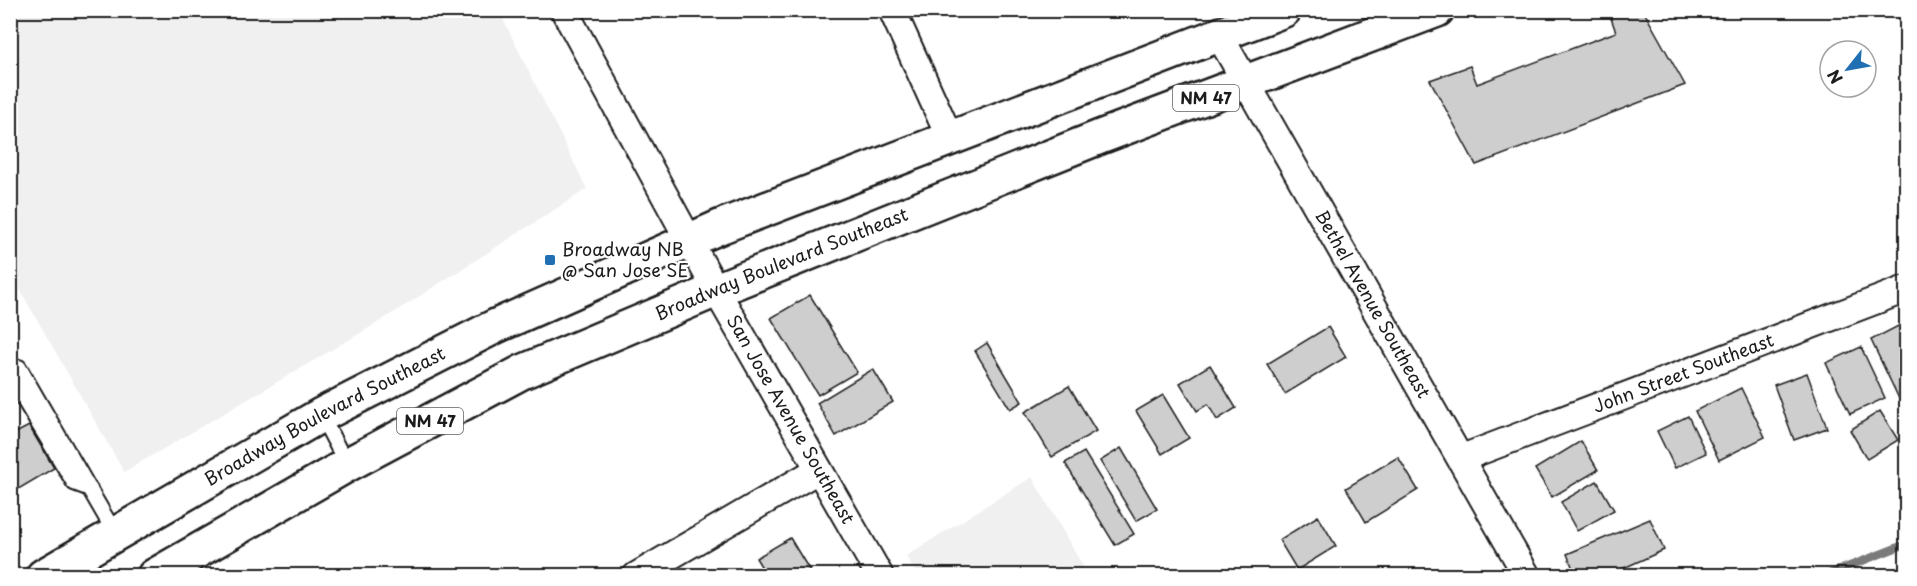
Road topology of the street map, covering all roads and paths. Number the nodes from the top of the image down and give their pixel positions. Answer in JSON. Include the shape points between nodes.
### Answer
{"nodes":[{"id":1,"x":564,"y":10,"type":"edge"},
{"id":2,"x":892,"y":10,"type":"edge"},
{"id":3,"x":1284,"y":10,"type":"edge"},
{"id":4,"x":1437,"y":10,"type":"edge"},
{"id":5,"x":1219,"y":35,"type":"junction"},
{"id":6,"x":1245,"y":84,"type":"junction"},
{"id":7,"x":950,"y":138,"type":"junction"},
{"id":8,"x":690,"y":240,"type":"junction"},
{"id":9,"x":1906,"y":289,"type":"edge"},
{"id":10,"x":716,"y":290,"type":"junction"},
{"id":11,"x":10,"y":375,"type":"edge"},
{"id":12,"x":321,"y":415,"type":"junction"},
{"id":13,"x":1462,"y":458,"type":"junction"},
{"id":14,"x":347,"y":465,"type":"junction"},
{"id":15,"x":818,"y":470,"type":"junction"},
{"id":16,"x":116,"y":535,"type":"junction"},
{"id":17,"x":43,"y":576,"type":"edge"},
{"id":18,"x":154,"y":576,"type":"edge"},
{"id":19,"x":636,"y":576,"type":"edge"},
{"id":20,"x":879,"y":576,"type":"edge"},
{"id":21,"x":1527,"y":576,"type":"edge"}],
"edges":[{"from":1,"to":8,"type":"street","name":"San Jose Avenue Southeast"},
{"from":2,"to":7,"type":"street"},
{"from":3,"to":5,"type":"main road","name":"Broadway Boulevard Southeast"},
{"from":4,"to":6,"type":"main road","name":"Broadway Boulevard Southeast","number":"NM 47"},
{"from":5,"to":6,"type":"street","name":"Bethel Avenue Southeast"},
{"from":5,"to":7,"type":"main road","name":"Broadway Boulevard Southeast"},
{"from":6,"to":10,"type":"main road","name":"Broadway Boulevard Southeast","number":"NM 47","via":[[1100,137]]},
{"from":6,"to":13,"type":"street","name":"Bethel Avenue Southeast"},
{"from":7,"to":8,"type":"main road","name":"Broadway Boulevard Southeast"},
{"from":8,"to":10,"type":"street","name":"San Jose Avenue Southeast"},
{"from":8,"to":12,"type":"main road","name":"Broadway Boulevard Southeast","via":[[496,326]]},
{"from":9,"to":13,"type":"street","name":"John Street Southeast"},
{"from":10,"to":14,"type":"main road","name":"Broadway Boulevard Southeast","number":"NM 47","via":[[522,372]]},
{"from":10,"to":15,"type":"street","name":"San Jose Avenue Southeast"},
{"from":11,"to":16,"type":"lane","via":[[19,367]]},
{"from":12,"to":14,"type":"lane"},
{"from":12,"to":16,"type":"main road","name":"Broadway Boulevard Southeast"},
{"from":13,"to":21,"type":"street","name":"Bethel Avenue Southeast"},
{"from":14,"to":18,"type":"main road","name":"Broadway Boulevard Southeast","number":"NM 47"},
{"from":15,"to":19,"type":"street"},
{"from":15,"to":20,"type":"street","name":"San Jose Avenue Southeast"},
{"from":16,"to":17,"type":"main road","name":"Broadway Boulevard Southeast"}]}
